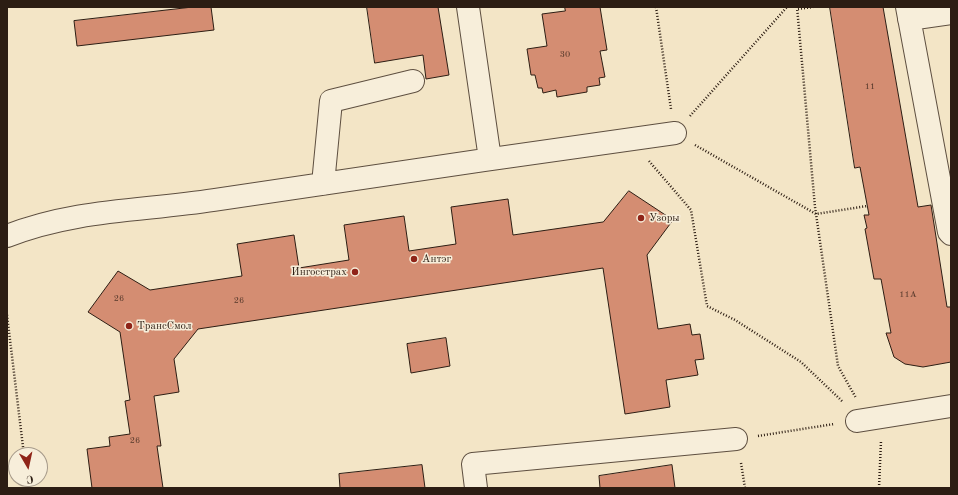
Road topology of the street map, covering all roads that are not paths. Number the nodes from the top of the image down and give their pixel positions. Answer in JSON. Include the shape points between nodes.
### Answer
{"nodes":[{"id":1,"x":468,"y":7,"type":"edge"},
{"id":2,"x":908,"y":13,"type":"edge"},
{"id":3,"x":951,"y":13,"type":"edge"},
{"id":4,"x":413,"y":81,"type":"dead end"},
{"id":5,"x":675,"y":133,"type":"road end"},
{"id":6,"x":490,"y":159,"type":"junction"},
{"id":7,"x":323,"y":184,"type":"junction"},
{"id":8,"x":951,"y":234,"type":"edge"},
{"id":9,"x":7,"y":236,"type":"edge"},
{"id":10,"x":951,"y":406,"type":"edge"},
{"id":11,"x":867,"y":419,"type":"road end"},
{"id":12,"x":736,"y":439,"type":"road end"},
{"id":13,"x":476,"y":488,"type":"edge"}],
"edges":[{"from":1,"to":6,"type":"street"},
{"from":2,"to":3,"type":"street"},
{"from":2,"to":8,"type":"street"},
{"from":4,"to":7,"type":"street","via":[[331,101]]},
{"from":5,"to":6,"type":"street"},
{"from":6,"to":7,"type":"street"},
{"from":7,"to":9,"type":"street","via":[[206,201],[95,212],[32,226]]},
{"from":10,"to":11,"type":"street"},
{"from":12,"to":13,"type":"street","via":[[473,464]]}]}
